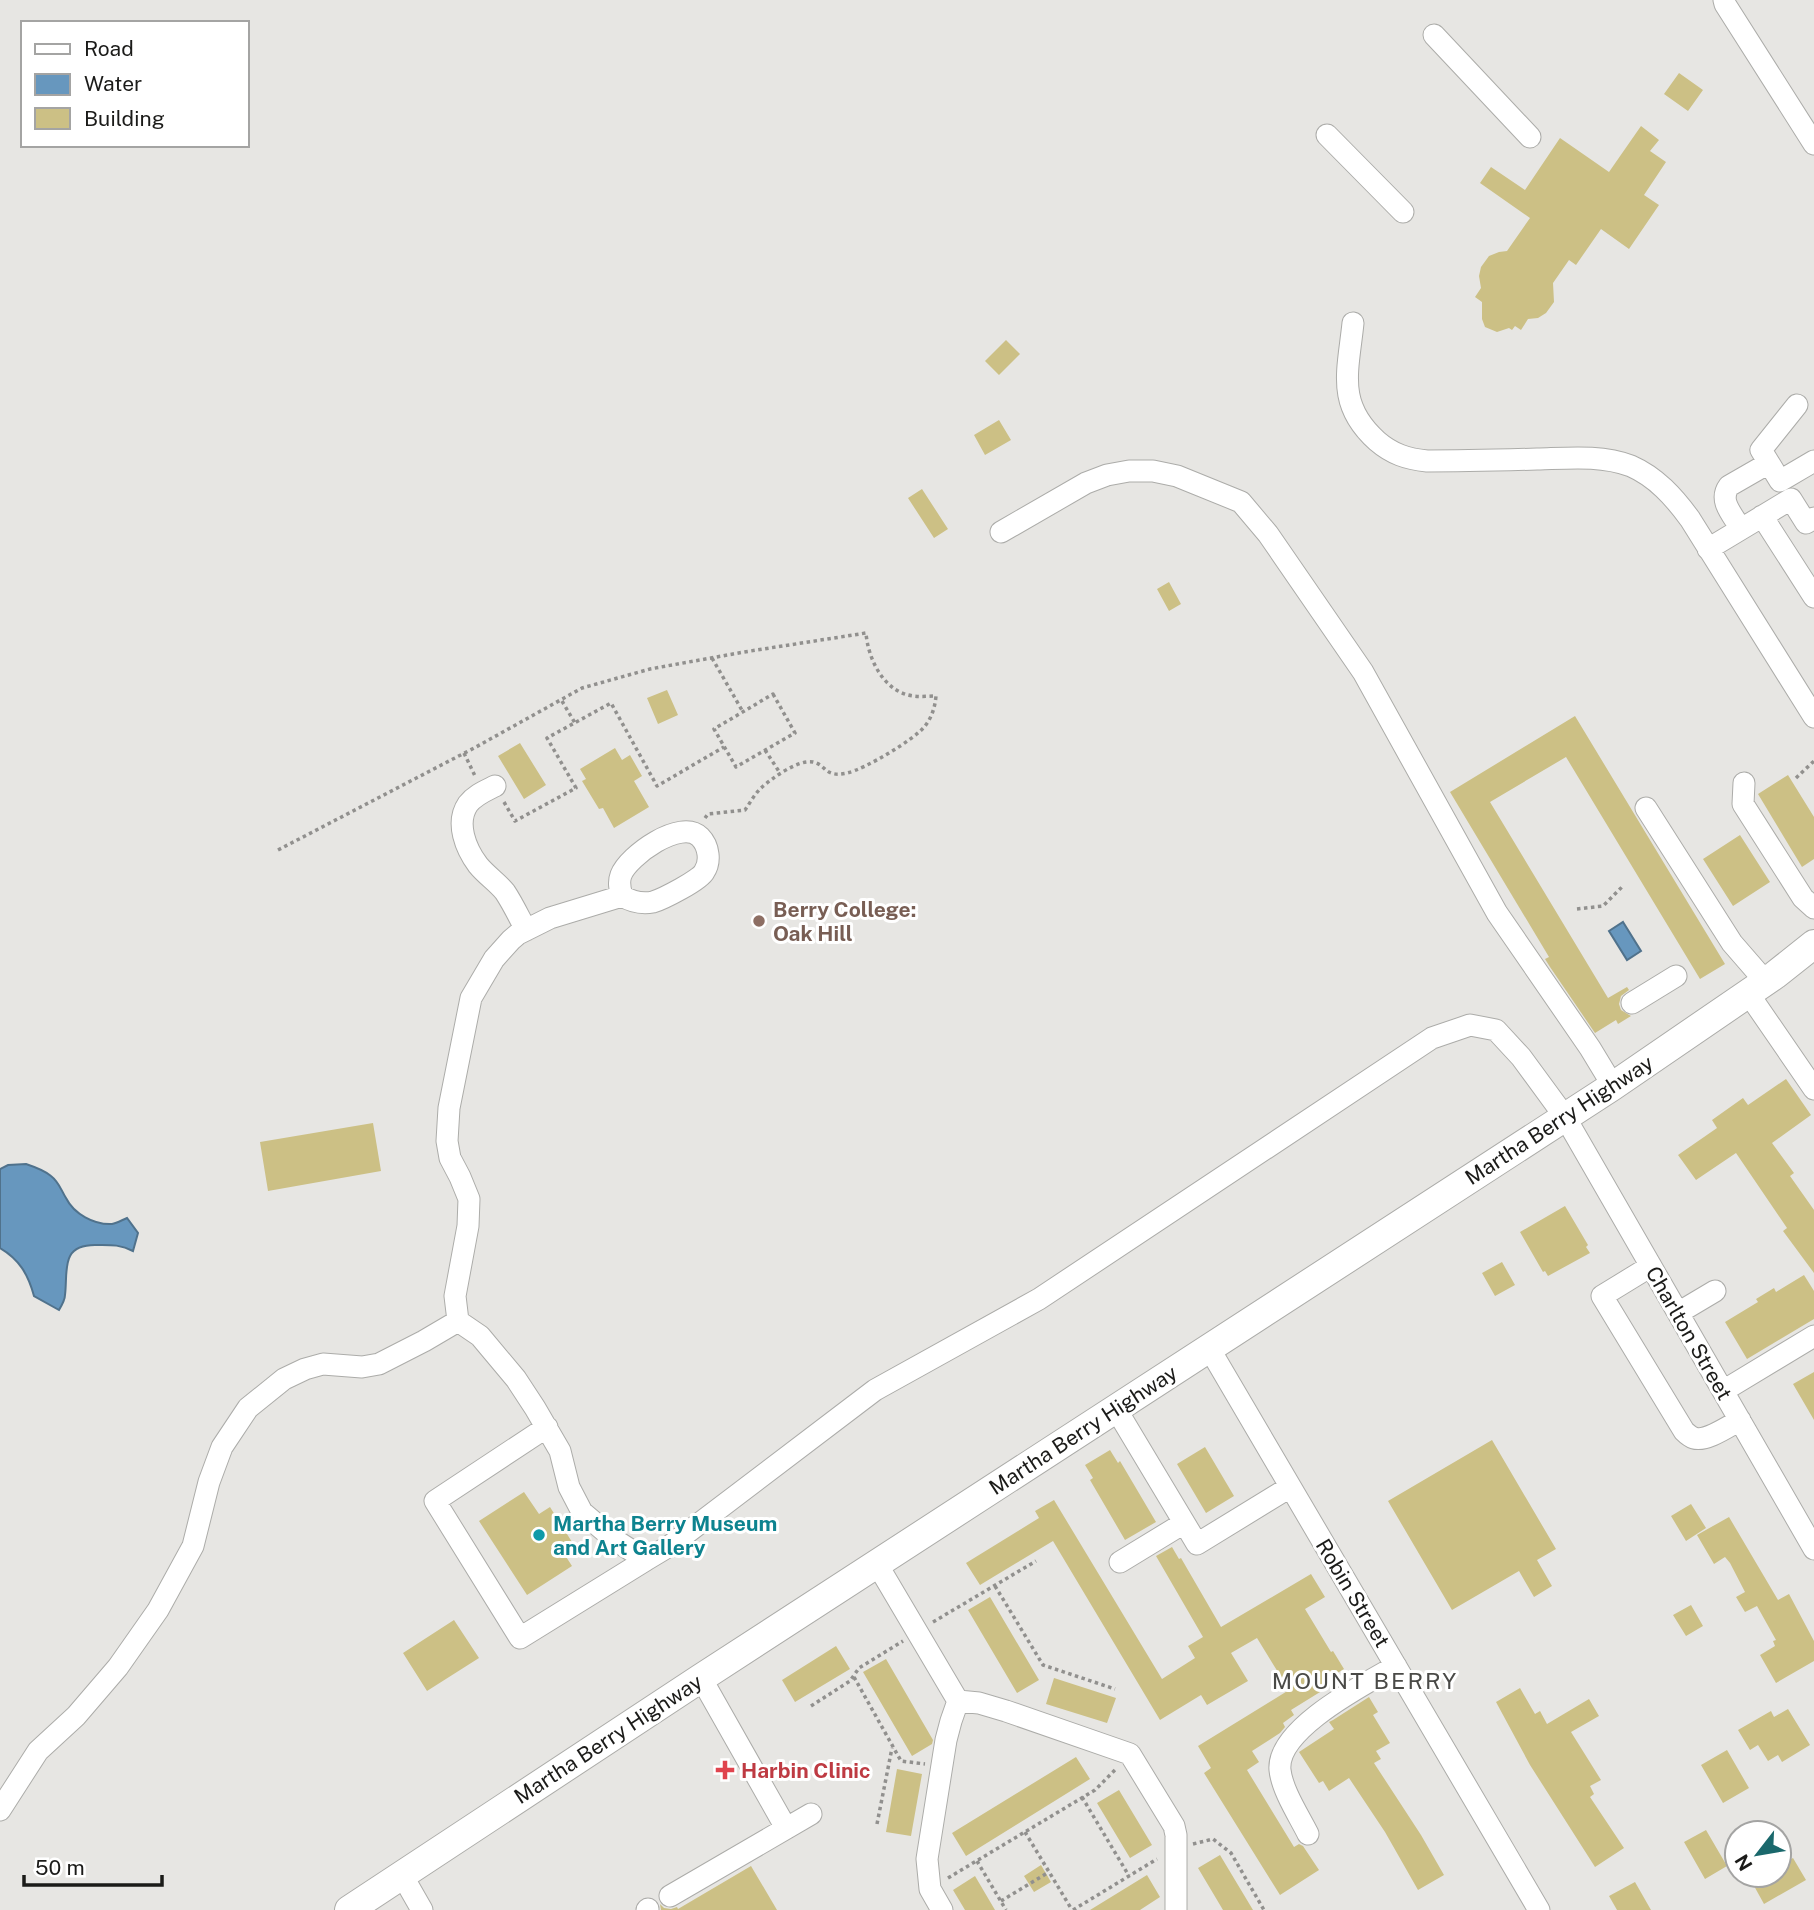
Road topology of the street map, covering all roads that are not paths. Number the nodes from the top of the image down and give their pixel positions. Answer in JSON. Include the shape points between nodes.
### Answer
{"nodes":[{"id":1,"x":1724,"y":0,"type":"edge"},
{"id":2,"x":1434,"y":35,"type":"dead end"},
{"id":3,"x":1327,"y":135,"type":"dead end"},
{"id":4,"x":1531,"y":137,"type":"dead end"},
{"id":5,"x":1814,"y":144,"type":"edge"},
{"id":6,"x":1403,"y":212,"type":"dead end"},
{"id":7,"x":1353,"y":323,"type":"dead end"},
{"id":8,"x":1797,"y":405,"type":"dead end"},
{"id":9,"x":1814,"y":460,"type":"edge"},
{"id":10,"x":1774,"y":472,"type":"junction"},
{"id":11,"x":1791,"y":499,"type":"junction"},
{"id":12,"x":1762,"y":516,"type":"junction"},
{"id":13,"x":1814,"y":518,"type":"edge"},
{"id":14,"x":1741,"y":529,"type":"junction"},
{"id":15,"x":1001,"y":532,"type":"dead end"},
{"id":16,"x":1708,"y":549,"type":"junction"},
{"id":17,"x":1814,"y":597,"type":"edge"},
{"id":18,"x":1814,"y":717,"type":"edge"},
{"id":19,"x":1744,"y":783,"type":"dead end"},
{"id":20,"x":489,"y":789,"type":"road end"},
{"id":21,"x":1646,"y":808,"type":"dead end"},
{"id":22,"x":622,"y":896,"type":"junction"},
{"id":23,"x":1814,"y":908,"type":"edge"},
{"id":24,"x":526,"y":930,"type":"junction"},
{"id":25,"x":1814,"y":944,"type":"edge"},
{"id":26,"x":1676,"y":976,"type":"dead end"},
{"id":27,"x":1757,"y":987,"type":"junction"},
{"id":28,"x":1632,"y":1003,"type":"dead end"},
{"id":29,"x":1613,"y":1086,"type":"junction"},
{"id":30,"x":1814,"y":1089,"type":"edge"},
{"id":31,"x":1565,"y":1117,"type":"junction"},
{"id":32,"x":1651,"y":1266,"type":"junction"},
{"id":33,"x":1715,"y":1291,"type":"dead end"},
{"id":34,"x":1678,"y":1313,"type":"junction"},
{"id":35,"x":458,"y":1321,"type":"junction"},
{"id":36,"x":1814,"y":1336,"type":"edge"},
{"id":37,"x":1209,"y":1348,"type":"junction"},
{"id":38,"x":1723,"y":1391,"type":"junction"},
{"id":39,"x":1116,"y":1409,"type":"junction"},
{"id":40,"x":1740,"y":1420,"type":"junction"},
{"id":41,"x":547,"y":1427,"type":"junction"},
{"id":42,"x":1290,"y":1487,"type":"junction"},
{"id":43,"x":1184,"y":1523,"type":"junction"},
{"id":44,"x":1814,"y":1549,"type":"edge"},
{"id":45,"x":646,"y":1560,"type":"junction"},
{"id":46,"x":1120,"y":1562,"type":"dead end"},
{"id":47,"x":877,"y":1564,"type":"junction"},
{"id":48,"x":1396,"y":1666,"type":"junction"},
{"id":49,"x":701,"y":1678,"type":"junction"},
{"id":50,"x":958,"y":1701,"type":"junction"},
{"id":51,"x":0,"y":1810,"type":"edge"},
{"id":52,"x":811,"y":1814,"type":"dead end"},
{"id":53,"x":786,"y":1828,"type":"junction"},
{"id":54,"x":1308,"y":1834,"type":"dead end"},
{"id":55,"x":401,"y":1875,"type":"junction"},
{"id":56,"x":670,"y":1896,"type":"dead end"},
{"id":57,"x":349,"y":1910,"type":"edge"},
{"id":58,"x":422,"y":1910,"type":"edge"},
{"id":59,"x":942,"y":1910,"type":"edge"},
{"id":60,"x":1176,"y":1910,"type":"edge"},
{"id":61,"x":1539,"y":1910,"type":"edge"}],
"edges":[{"from":1,"to":5,"type":"street"},
{"from":2,"to":4,"type":"street"},
{"from":3,"to":6,"type":"street"},
{"from":7,"to":16,"type":"street","via":[[1349,400],[1363,427],[1392,452],[1427,461],[1574,458],[1622,463],[1643,472],[1672,495]]},
{"from":8,"to":10,"type":"street","via":[[1761,450]]},
{"from":9,"to":10,"type":"street"},
{"from":10,"to":11,"type":"street"},
{"from":10,"to":14,"type":"street","via":[[1726,490],[1724,500]]},
{"from":11,"to":12,"type":"street"},
{"from":11,"to":13,"type":"street","via":[[1807,523]]},
{"from":12,"to":14,"type":"street"},
{"from":12,"to":17,"type":"street"},
{"from":14,"to":16,"type":"street"},
{"from":15,"to":29,"type":"street","via":[[1086,483],[1129,471],[1177,476],[1241,502],[1363,672],[1497,913]]},
{"from":16,"to":18,"type":"street"},
{"from":19,"to":23,"type":"street","via":[[1743,804]]},
{"from":20,"to":24,"type":"street","via":[[467,806],[463,836],[468,851],[503,889]]},
{"from":21,"to":27,"type":"street"},
{"from":22,"to":22,"type":"street","via":[[631,901],[654,901],[704,875],[708,853],[700,837],[682,831],[650,846],[625,867],[619,885]]},
{"from":22,"to":24,"type":"street"},
{"from":24,"to":35,"type":"street","via":[[494,959],[471,998],[449,1108],[450,1157],[469,1199],[455,1296]]},
{"from":25,"to":27,"type":"main road","name":"Martha Berry Highway"},
{"from":26,"to":28,"type":"street"},
{"from":27,"to":29,"type":"main road","name":"Martha Berry Highway"},
{"from":27,"to":30,"type":"street"},
{"from":29,"to":31,"type":"main road","name":"Martha Berry Highway"},
{"from":31,"to":32,"type":"street","name":"Charlton Street"},
{"from":31,"to":37,"type":"main road","name":"Martha Berry Highway"},
{"from":31,"to":45,"type":"street","name":"Charlton Street","via":[[1496,1030],[1469,1025],[1432,1038],[1039,1299],[875,1390]]},
{"from":32,"to":34,"type":"street","name":"Charlton Street"},
{"from":32,"to":40,"type":"street","via":[[1602,1296],[1684,1431],[1700,1439]]},
{"from":33,"to":34,"type":"street"},
{"from":34,"to":38,"type":"street","name":"Charlton Street"},
{"from":35,"to":41,"type":"street","via":[[494,1351]]},
{"from":35,"to":51,"type":"street","via":[[379,1364],[323,1364],[305,1369],[284,1379],[248,1408],[222,1447],[193,1546],[158,1610],[102,1687],[38,1751]]},
{"from":36,"to":38,"type":"street"},
{"from":37,"to":39,"type":"main road","name":"Martha Berry Highway"},
{"from":37,"to":42,"type":"street","name":"Robin Street"},
{"from":38,"to":40,"type":"street","name":"Charlton Street"},
{"from":39,"to":43,"type":"street"},
{"from":39,"to":47,"type":"main road","name":"Martha Berry Highway"},
{"from":40,"to":44,"type":"street","name":"Charlton Street"},
{"from":41,"to":45,"type":"street","via":[[582,1512]]},
{"from":41,"to":45,"type":"street","name":"Charlton Street","via":[[435,1501],[520,1638]]},
{"from":42,"to":43,"type":"street","via":[[1197,1544]]},
{"from":42,"to":48,"type":"street","name":"Robin Street"},
{"from":43,"to":46,"type":"street"},
{"from":47,"to":49,"type":"main road","name":"Martha Berry Highway"},
{"from":47,"to":50,"type":"street"},
{"from":48,"to":54,"type":"street","via":[[1330,1705],[1286,1748],[1280,1773]]},
{"from":48,"to":61,"type":"street","name":"Robin Street"},
{"from":49,"to":53,"type":"street"},
{"from":49,"to":55,"type":"main road","name":"Martha Berry Highway"},
{"from":50,"to":59,"type":"street","via":[[948,1730],[928,1859],[930,1889]]},
{"from":50,"to":60,"type":"street","via":[[1006,1711],[1130,1754],[1174,1826]]},
{"from":52,"to":53,"type":"street"},
{"from":53,"to":56,"type":"street"},
{"from":55,"to":57,"type":"main road","name":"Martha Berry Highway"},
{"from":55,"to":58,"type":"street"}]}
